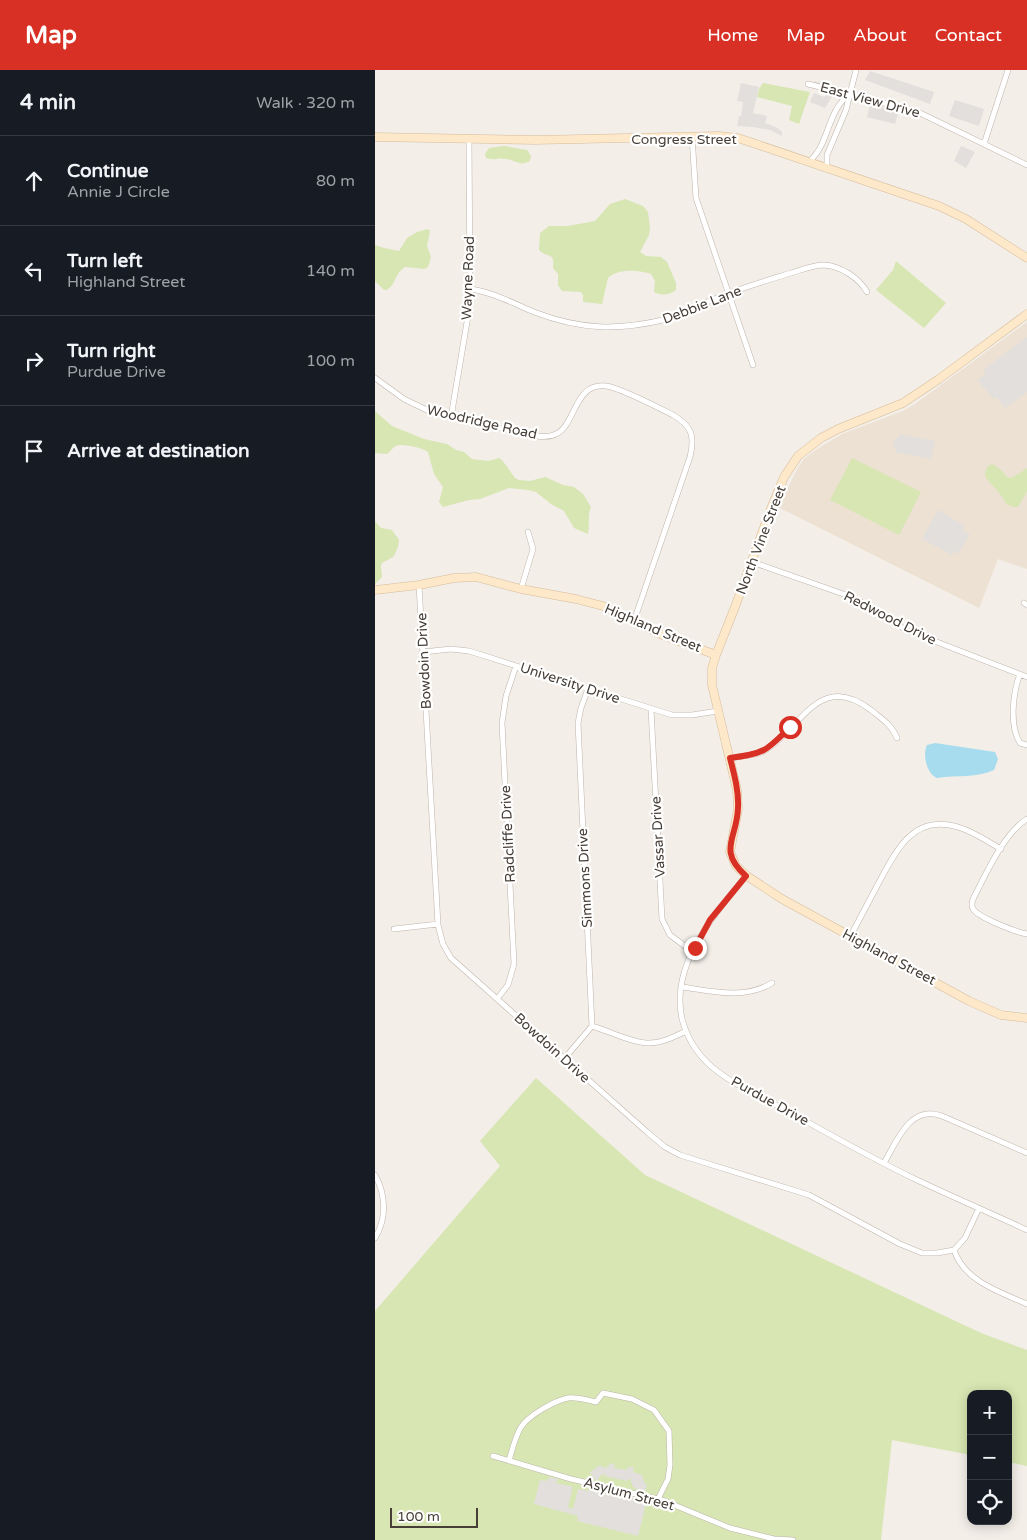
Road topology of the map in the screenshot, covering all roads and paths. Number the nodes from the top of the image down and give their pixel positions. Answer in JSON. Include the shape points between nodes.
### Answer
{"nodes":[{"id":1,"x":856,"y":70,"type":"edge"},
{"id":2,"x":1008,"y":70,"type":"edge"},
{"id":3,"x":808,"y":84,"type":"dead end"},
{"id":4,"x":851,"y":95,"type":"junction"},
{"id":5,"x":692,"y":136,"type":"junction"},
{"id":6,"x":375,"y":137,"type":"edge"},
{"id":7,"x":469,"y":138,"type":"junction"},
{"id":8,"x":984,"y":144,"type":"junction"},
{"id":9,"x":809,"y":162,"type":"junction"},
{"id":10,"x":1027,"y":165,"type":"edge"},
{"id":11,"x":827,"y":168,"type":"junction"},
{"id":12,"x":1027,"y":256,"type":"edge"},
{"id":13,"x":470,"y":288,"type":"junction"},
{"id":14,"x":867,"y":292,"type":"dead end"},
{"id":15,"x":729,"y":293,"type":"junction"},
{"id":16,"x":1027,"y":314,"type":"edge"},
{"id":17,"x":753,"y":365,"type":"dead end"},
{"id":18,"x":375,"y":378,"type":"edge"},
{"id":19,"x":451,"y":417,"type":"junction"},
{"id":20,"x":528,"y":532,"type":"dead end"},
{"id":21,"x":752,"y":562,"type":"junction"},
{"id":22,"x":419,"y":585,"type":"junction"},
{"id":23,"x":521,"y":589,"type":"junction"},
{"id":24,"x":375,"y":590,"type":"edge"},
{"id":25,"x":634,"y":622,"type":"junction"},
{"id":26,"x":423,"y":652,"type":"junction"},
{"id":27,"x":716,"y":655,"type":"junction"},
{"id":28,"x":516,"y":666,"type":"junction"},
{"id":29,"x":1020,"y":674,"type":"junction"},
{"id":30,"x":1027,"y":677,"type":"edge"},
{"id":31,"x":587,"y":689,"type":"junction"},
{"id":32,"x":651,"y":709,"type":"junction"},
{"id":33,"x":718,"y":711,"type":"junction"},
{"id":34,"x":897,"y":738,"type":"dead end"},
{"id":35,"x":1027,"y":745,"type":"edge"},
{"id":36,"x":730,"y":758,"type":"junction"},
{"id":37,"x":1027,"y":819,"type":"edge"},
{"id":38,"x":1001,"y":849,"type":"junction"},
{"id":39,"x":746,"y":876,"type":"junction"},
{"id":40,"x":438,"y":924,"type":"junction"},
{"id":41,"x":394,"y":928,"type":"dead end"},
{"id":42,"x":1027,"y":934,"type":"edge"},
{"id":43,"x":850,"y":936,"type":"junction"},
{"id":44,"x":693,"y":952,"type":"junction"},
{"id":45,"x":772,"y":983,"type":"dead end"},
{"id":46,"x":682,"y":987,"type":"junction"},
{"id":47,"x":497,"y":999,"type":"junction"},
{"id":48,"x":1027,"y":1018,"type":"edge"},
{"id":49,"x":592,"y":1026,"type":"junction"},
{"id":50,"x":686,"y":1031,"type":"junction"},
{"id":51,"x":564,"y":1059,"type":"junction"},
{"id":52,"x":1027,"y":1153,"type":"edge"},
{"id":53,"x":884,"y":1163,"type":"junction"},
{"id":54,"x":375,"y":1175,"type":"edge"},
{"id":55,"x":979,"y":1208,"type":"junction"},
{"id":56,"x":1027,"y":1230,"type":"edge"},
{"id":57,"x":375,"y":1238,"type":"edge"},
{"id":58,"x":954,"y":1250,"type":"junction"},
{"id":59,"x":1027,"y":1304,"type":"edge"},
{"id":60,"x":493,"y":1456,"type":"dead end"},
{"id":61,"x":509,"y":1461,"type":"junction"},
{"id":62,"x":658,"y":1499,"type":"junction"},
{"id":63,"x":756,"y":1535,"type":"junction"},
{"id":64,"x":761,"y":1540,"type":"edge"},
{"id":65,"x":774,"y":1540,"type":"edge"},
{"id":66,"x":793,"y":1540,"type":"edge"}],
"edges":[{"from":1,"to":4,"type":"street"},
{"from":2,"to":8,"type":"street"},
{"from":3,"to":4,"type":"street","name":"East View Drive"},
{"from":4,"to":8,"type":"street","name":"East View Drive","via":[[916,111]]},
{"from":4,"to":9,"type":"street","via":[[843,99],[820,148]]},
{"from":4,"to":11,"type":"street","via":[[827,155]]},
{"from":5,"to":7,"type":"street","name":"Congress Street","via":[[543,140]]},
{"from":5,"to":9,"type":"street","name":"Congress Street","via":[[738,138]]},
{"from":5,"to":15,"type":"street","via":[[696,198]]},
{"from":6,"to":7,"type":"street","name":"Congress Street"},
{"from":7,"to":13,"type":"street","name":"Wayne Road"},
{"from":8,"to":10,"type":"street","name":"East View Drive"},
{"from":9,"to":11,"type":"street","name":"Congress Street"},
{"from":11,"to":12,"type":"street","name":"Congress Street","via":[[939,206]]},
{"from":13,"to":15,"type":"street","name":"Debbie Lane","via":[[572,324],[623,328],[672,318]]},
{"from":13,"to":19,"type":"street","name":"Wayne Road"},
{"from":14,"to":15,"type":"street","name":"Debbie Lane","via":[[847,272],[824,265]]},
{"from":15,"to":17,"type":"street"},
{"from":16,"to":21,"type":"street","name":"North Vine Street","via":[[903,403],[838,429],[803,451],[784,477]]},
{"from":18,"to":19,"type":"street","name":"Woodridge Road","via":[[423,409]]},
{"from":19,"to":25,"type":"street","name":"Woodridge Road","via":[[519,433],[550,436],[562,429],[583,395],[591,389],[605,386],[665,411],[684,423],[693,440],[690,457]]},
{"from":20,"to":23,"type":"street","via":[[533,549]]},
{"from":21,"to":27,"type":"street","name":"North Vine Street"},
{"from":21,"to":29,"type":"street","name":"Redwood Drive","via":[[849,596],[906,630]]},
{"from":22,"to":23,"type":"street","name":"Highland Street","via":[[476,577]]},
{"from":22,"to":24,"type":"street","name":"Highland Street"},
{"from":22,"to":26,"type":"street","name":"Bowdoin Drive"},
{"from":23,"to":25,"type":"street","name":"Highland Street","via":[[603,606]]},
{"from":25,"to":27,"type":"street","name":"Highland Street"},
{"from":26,"to":28,"type":"street","name":"University Drive","via":[[465,650]]},
{"from":26,"to":40,"type":"street","name":"Bowdoin Drive"},
{"from":27,"to":33,"type":"street","name":"Highland Street","via":[[711,678]]},
{"from":28,"to":31,"type":"street","name":"University Drive"},
{"from":28,"to":47,"type":"street","name":"Radcliffe Drive","via":[[506,696],[502,723],[514,964],[508,985]]},
{"from":29,"to":30,"type":"street","name":"Redwood Drive"},
{"from":29,"to":35,"type":"street","via":[[1015,692],[1015,729],[1020,743]]},
{"from":31,"to":32,"type":"street","name":"University Drive"},
{"from":31,"to":49,"type":"street","name":"Simmons Drive","via":[[578,723]]},
{"from":32,"to":33,"type":"street","name":"University Drive","via":[[677,716]]},
{"from":32,"to":44,"type":"street","name":"Vassar Drive","via":[[662,919],[673,938]]},
{"from":33,"to":36,"type":"street","name":"Highland Street"},
{"from":34,"to":36,"type":"street","via":[[893,728],[867,707],[849,698],[834,697],[816,703],[763,751]]},
{"from":36,"to":39,"type":"street","name":"Highland Street","via":[[738,806],[730,854]]},
{"from":37,"to":38,"type":"street","via":[[1014,829]]},
{"from":38,"to":42,"type":"street","via":[[973,897],[972,906],[976,912],[993,921]]},
{"from":38,"to":43,"type":"street","via":[[958,826],[938,824],[917,830],[896,852]]},
{"from":39,"to":43,"type":"street","name":"Highland Street"},
{"from":39,"to":44,"type":"street","name":"Purdue Drive","via":[[710,920]]},
{"from":40,"to":41,"type":"street"},
{"from":40,"to":47,"type":"street","name":"Bowdoin Drive","via":[[449,955]]},
{"from":43,"to":48,"type":"street","name":"Highland Street","via":[[987,1010]]},
{"from":44,"to":46,"type":"street","name":"Purdue Drive"},
{"from":45,"to":46,"type":"street","via":[[755,991],[735,993]]},
{"from":46,"to":50,"type":"street","name":"Purdue Drive","via":[[681,1008]]},
{"from":47,"to":51,"type":"street","name":"Bowdoin Drive"},
{"from":49,"to":50,"type":"street","via":[[648,1043],[666,1040]]},
{"from":49,"to":51,"type":"street"},
{"from":50,"to":53,"type":"street","name":"Purdue Drive","via":[[702,1057],[722,1074]]},
{"from":51,"to":58,"type":"street","name":"Bowdoin Drive","via":[[657,1141],[676,1153],[809,1195],[919,1252]]},
{"from":52,"to":53,"type":"street","via":[[929,1113],[909,1122]]},
{"from":53,"to":55,"type":"street","name":"Purdue Drive"},
{"from":54,"to":57,"type":"street","via":[[381,1187],[383,1218]]},
{"from":55,"to":56,"type":"street","name":"Purdue Drive"},
{"from":55,"to":58,"type":"street","via":[[965,1238]]},
{"from":58,"to":59,"type":"street","via":[[976,1278],[992,1289]]},
{"from":60,"to":61,"type":"street","name":"Asylum Street"},
{"from":61,"to":62,"type":"street","name":"Asylum Street"},
{"from":61,"to":62,"type":"street","via":[[521,1428],[531,1416],[549,1406],[567,1398],[596,1402],[603,1393],[632,1399],[654,1410],[669,1431],[668,1479]]},
{"from":62,"to":63,"type":"street","name":"Asylum Street"},
{"from":63,"to":64,"type":"street"},
{"from":63,"to":65,"type":"street","name":"Asylum Street"},
{"from":65,"to":66,"type":"street","name":"Asylum Street"}]}
